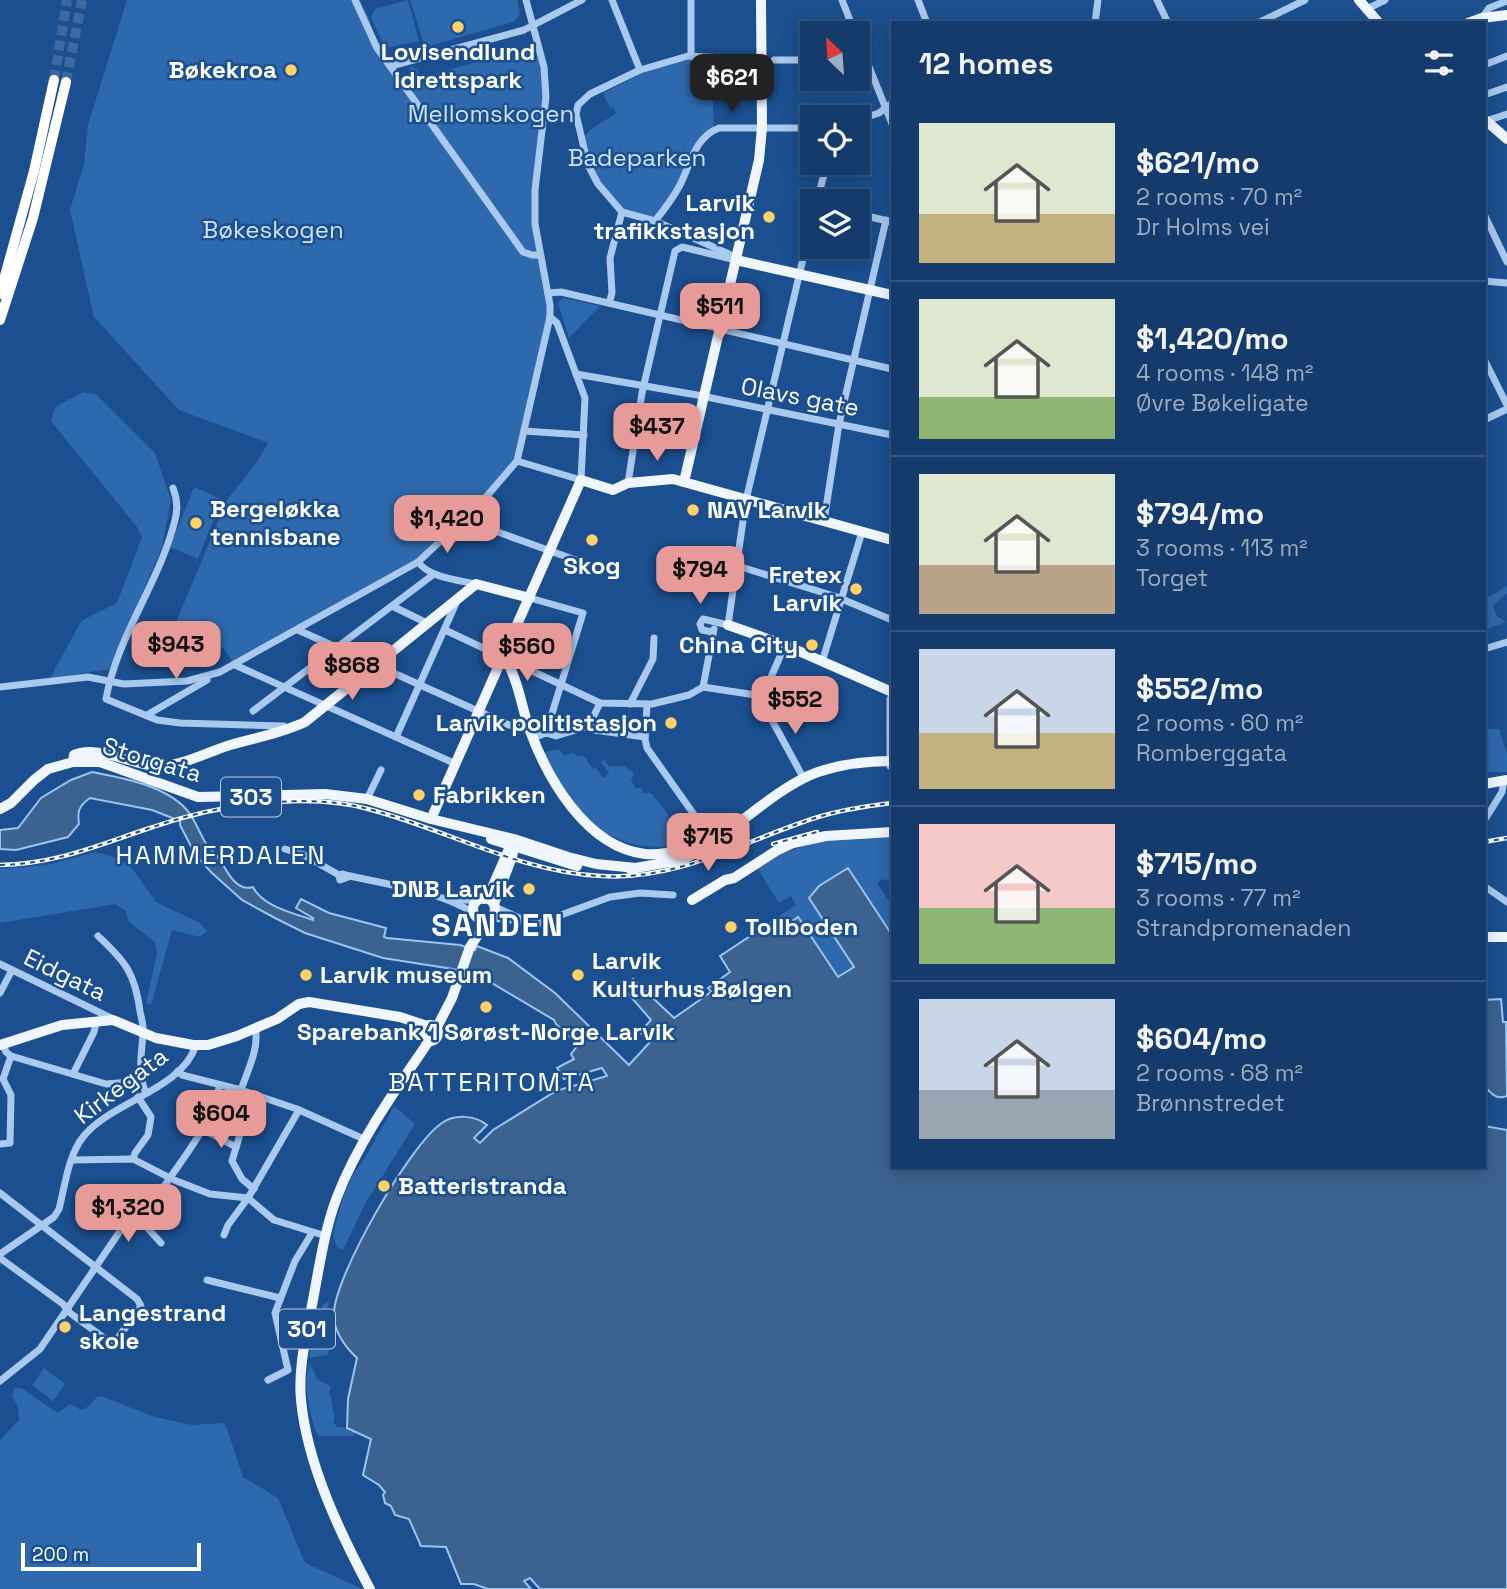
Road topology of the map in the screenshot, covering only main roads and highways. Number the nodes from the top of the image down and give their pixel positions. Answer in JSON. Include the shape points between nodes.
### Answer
{"nodes":[{"id":1,"x":761,"y":0,"type":"edge"},
{"id":2,"x":1359,"y":0,"type":"edge"},
{"id":3,"x":1507,"y":15,"type":"edge"},
{"id":4,"x":1377,"y":21,"type":"edge"},
{"id":5,"x":1474,"y":21,"type":"edge"},
{"id":6,"x":54,"y":80,"type":"tunnel mouth"},
{"id":7,"x":66,"y":82,"type":"tunnel mouth"},
{"id":8,"x":1486,"y":121,"type":"edge"},
{"id":9,"x":1507,"y":139,"type":"edge"},
{"id":10,"x":12,"y":253,"type":"junction"},
{"id":11,"x":736,"y":260,"type":"junction"},
{"id":12,"x":0,"y":272,"type":"edge"},
{"id":13,"x":0,"y":294,"type":"edge"},
{"id":14,"x":891,"y":295,"type":"edge"},
{"id":15,"x":0,"y":320,"type":"edge"},
{"id":16,"x":684,"y":482,"type":"junction"},
{"id":17,"x":891,"y":540,"type":"edge"},
{"id":18,"x":530,"y":598,"type":"junction"},
{"id":19,"x":728,"y":625,"type":"road end"},
{"id":20,"x":504,"y":657,"type":"junction"},
{"id":21,"x":891,"y":693,"type":"edge"},
{"id":22,"x":73,"y":761,"type":"junction"},
{"id":23,"x":891,"y":764,"type":"edge"},
{"id":24,"x":1505,"y":780,"type":"edge"},
{"id":25,"x":1486,"y":781,"type":"edge"},
{"id":26,"x":0,"y":809,"type":"edge"},
{"id":27,"x":431,"y":819,"type":"junction"},
{"id":28,"x":891,"y":832,"type":"edge"},
{"id":29,"x":513,"y":843,"type":"junction"},
{"id":30,"x":686,"y":853,"type":"junction"},
{"id":31,"x":692,"y":900,"type":"dead end"},
{"id":32,"x":488,"y":902,"type":"junction"},
{"id":33,"x":483,"y":917,"type":"junction"},
{"id":34,"x":1486,"y":937,"type":"edge"},
{"id":35,"x":1507,"y":937,"type":"edge"},
{"id":36,"x":428,"y":1032,"type":"junction"},
{"id":37,"x":2,"y":1045,"type":"edge"},
{"id":38,"x":370,"y":1589,"type":"edge"}],
"edges":[{"from":1,"to":11,"type":"main road","via":[[759,160]]},
{"from":2,"to":4,"type":"main road"},
{"from":3,"to":5,"type":"main road"},
{"from":6,"to":10,"type":"highway"},
{"from":7,"to":15,"type":"highway","via":[[26,243]]},
{"from":8,"to":9,"type":"main road"},
{"from":10,"to":12,"type":"highway"},
{"from":10,"to":13,"type":"highway"},
{"from":11,"to":14,"type":"main road"},
{"from":11,"to":16,"type":"main road"},
{"from":16,"to":17,"type":"main road"},
{"from":16,"to":18,"type":"main road","via":[[667,478],[628,483],[613,490],[581,480]]},
{"from":18,"to":20,"type":"main road"},
{"from":18,"to":22,"type":"main road","via":[[476,584],[377,666],[287,730],[160,766],[82,752],[74,755]]},
{"from":19,"to":21,"type":"main road"},
{"from":20,"to":27,"type":"main road"},
{"from":20,"to":30,"type":"main road","via":[[513,672],[531,734],[561,791],[592,830],[646,854]]},
{"from":22,"to":26,"type":"main road","name":"Storgata","number":"303","via":[[44,771]]},
{"from":22,"to":27,"type":"main road","name":"Storgata","number":"303","via":[[100,762],[198,797],[324,794],[367,799]]},
{"from":23,"to":30,"type":"main road","via":[[819,772],[710,844]]},
{"from":24,"to":25,"type":"main road"},
{"from":27,"to":29,"type":"main road","name":"Storgata","number":"303"},
{"from":28,"to":31,"type":"main road","via":[[793,843]]},
{"from":29,"to":30,"type":"main road","name":"Storgata","number":"303","via":[[596,864],[636,868],[667,863]]},
{"from":29,"to":32,"type":"main road","number":"301"},
{"from":32,"to":33,"type":"main road","number":"301","via":[[495,912]]},
{"from":32,"to":33,"type":"main road","number":"301","via":[[474,906]]},
{"from":33,"to":36,"type":"main road","number":"301","via":[[452,998]]},
{"from":34,"to":35,"type":"main road"},
{"from":36,"to":37,"type":"main road","via":[[386,1014],[309,1002],[224,1041],[196,1045],[156,1038],[113,1020],[61,1025]]},
{"from":36,"to":38,"type":"main road","number":"301","via":[[341,1187],[326,1236],[301,1365],[301,1401],[309,1438],[344,1538]]}]}
